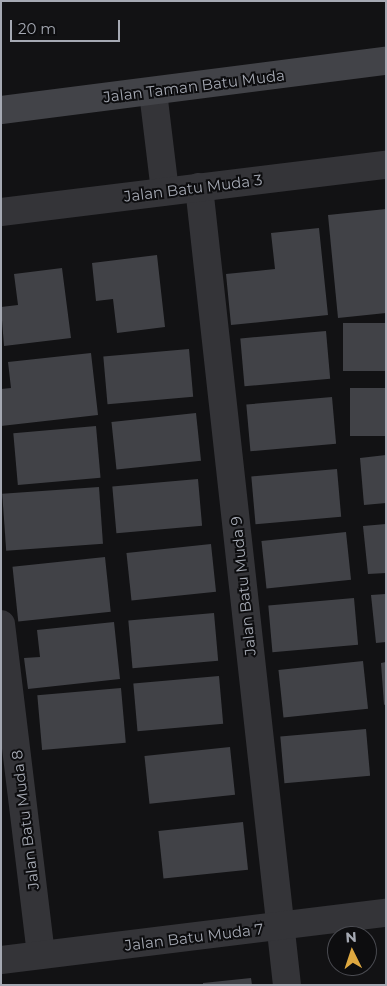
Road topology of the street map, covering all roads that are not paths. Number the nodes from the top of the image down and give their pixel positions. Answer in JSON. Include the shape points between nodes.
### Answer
{"nodes":[{"id":1,"x":386,"y":61,"type":"edge"},
{"id":2,"x":153,"y":92,"type":"junction"},
{"id":3,"x":1,"y":110,"type":"edge"},
{"id":4,"x":386,"y":166,"type":"edge"},
{"id":5,"x":199,"y":187,"type":"junction"},
{"id":6,"x":166,"y":191,"type":"junction"},
{"id":7,"x":1,"y":212,"type":"edge"},
{"id":8,"x":1,"y":624,"type":"edge"},
{"id":9,"x":386,"y":913,"type":"edge"},
{"id":10,"x":280,"y":926,"type":"junction"},
{"id":11,"x":41,"y":955,"type":"junction"},
{"id":12,"x":1,"y":960,"type":"edge"},
{"id":13,"x":287,"y":985,"type":"edge"}],
"edges":[{"from":1,"to":2,"type":"street","name":"Jalan Taman Batu Muda"},
{"from":2,"to":3,"type":"street","name":"Jalan Taman Batu Muda"},
{"from":2,"to":6,"type":"street"},
{"from":4,"to":5,"type":"street","name":"Jalan Batu Muda 3"},
{"from":5,"to":6,"type":"street","name":"Jalan Batu Muda 3"},
{"from":5,"to":10,"type":"street","name":"Jalan Batu Muda 9"},
{"from":6,"to":7,"type":"street","name":"Jalan Batu Muda 3"},
{"from":8,"to":11,"type":"street","name":"Jalan Batu Muda 8"},
{"from":9,"to":10,"type":"street","name":"Jalan Batu Muda 7"},
{"from":10,"to":11,"type":"street","name":"Jalan Batu Muda 7"},
{"from":10,"to":13,"type":"street","name":"Jalan Batu Muda 9"},
{"from":11,"to":12,"type":"street","name":"Jalan Batu Muda 7"}]}
